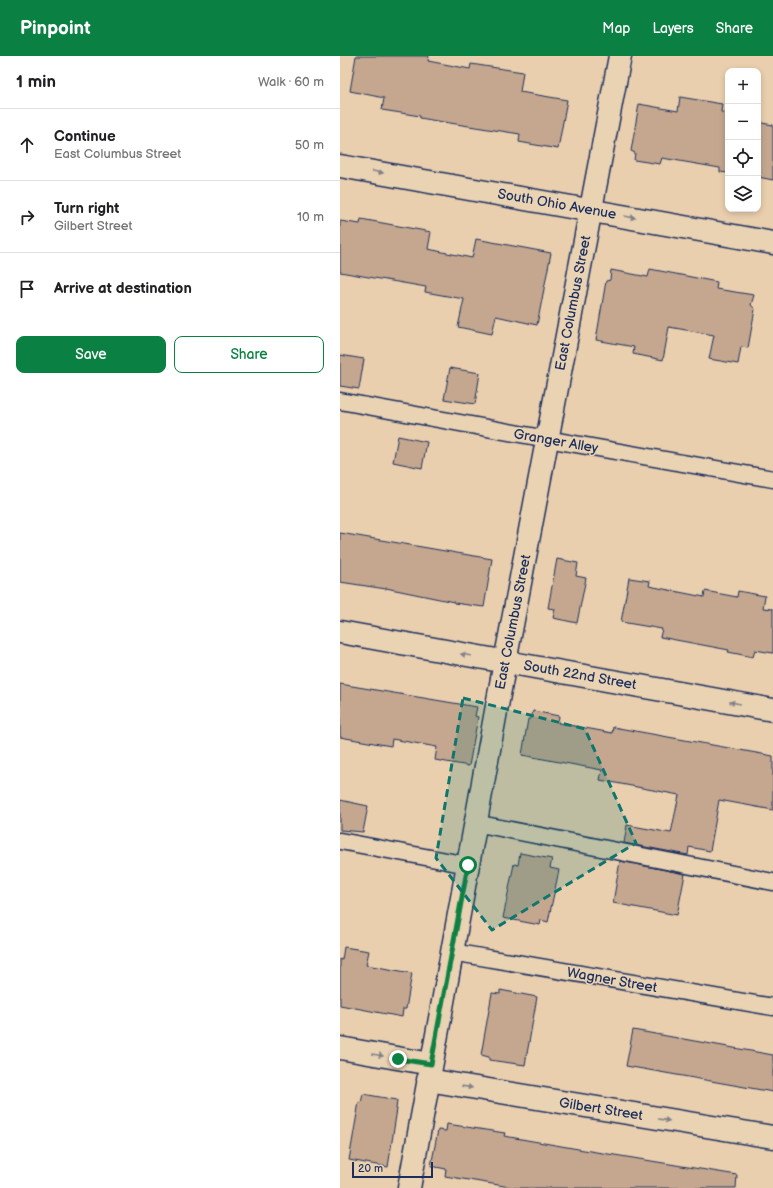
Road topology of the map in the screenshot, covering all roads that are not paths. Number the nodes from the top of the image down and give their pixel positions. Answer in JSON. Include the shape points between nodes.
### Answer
{"nodes":[{"id":1,"x":620,"y":56,"type":"edge"},
{"id":2,"x":340,"y":166,"type":"edge"},
{"id":3,"x":591,"y":210,"type":"junction"},
{"id":4,"x":773,"y":243,"type":"edge"},
{"id":5,"x":340,"y":401,"type":"edge"},
{"id":6,"x":547,"y":439,"type":"junction"},
{"id":7,"x":773,"y":479,"type":"edge"},
{"id":8,"x":340,"y":632,"type":"edge"},
{"id":9,"x":505,"y":662,"type":"junction"},
{"id":10,"x":773,"y":710,"type":"edge"},
{"id":11,"x":475,"y":823,"type":"junction"},
{"id":12,"x":340,"y":841,"type":"edge"},
{"id":13,"x":468,"y":865,"type":"junction"},
{"id":14,"x":773,"y":882,"type":"edge"},
{"id":15,"x":452,"y":952,"type":"junction"},
{"id":16,"x":773,"y":1008,"type":"edge"},
{"id":17,"x":340,"y":1048,"type":"edge"},
{"id":18,"x":430,"y":1072,"type":"junction"},
{"id":19,"x":773,"y":1137,"type":"edge"},
{"id":20,"x":409,"y":1188,"type":"edge"}],
"edges":[{"from":1,"to":3,"type":"street","name":"East Columbus Street"},
{"from":2,"to":3,"type":"street","name":"South Ohio Avenue","one_way":true},
{"from":3,"to":4,"type":"street","name":"South Ohio Avenue","one_way":true},
{"from":3,"to":6,"type":"street","name":"East Columbus Street"},
{"from":5,"to":6,"type":"lane","name":"Granger Alley"},
{"from":6,"to":7,"type":"lane","name":"Granger Alley"},
{"from":6,"to":9,"type":"street","name":"East Columbus Street"},
{"from":9,"to":8,"type":"street","name":"South 22nd Street","one_way":true},
{"from":10,"to":9,"type":"street","name":"South 22nd Street","one_way":true},
{"from":9,"to":11,"type":"street","name":"East Columbus Street"},
{"from":11,"to":13,"type":"street","name":"East Columbus Street"},
{"from":11,"to":14,"type":"lane"},
{"from":12,"to":13,"type":"lane"},
{"from":13,"to":15,"type":"street","name":"East Columbus Street"},
{"from":15,"to":16,"type":"lane","name":"Wagner Street"},
{"from":15,"to":18,"type":"street","name":"East Columbus Street"},
{"from":17,"to":18,"type":"street","name":"Gilbert Street","one_way":true},
{"from":18,"to":19,"type":"street","name":"Gilbert Street","one_way":true},
{"from":18,"to":20,"type":"street","name":"East Columbus Street"}]}
